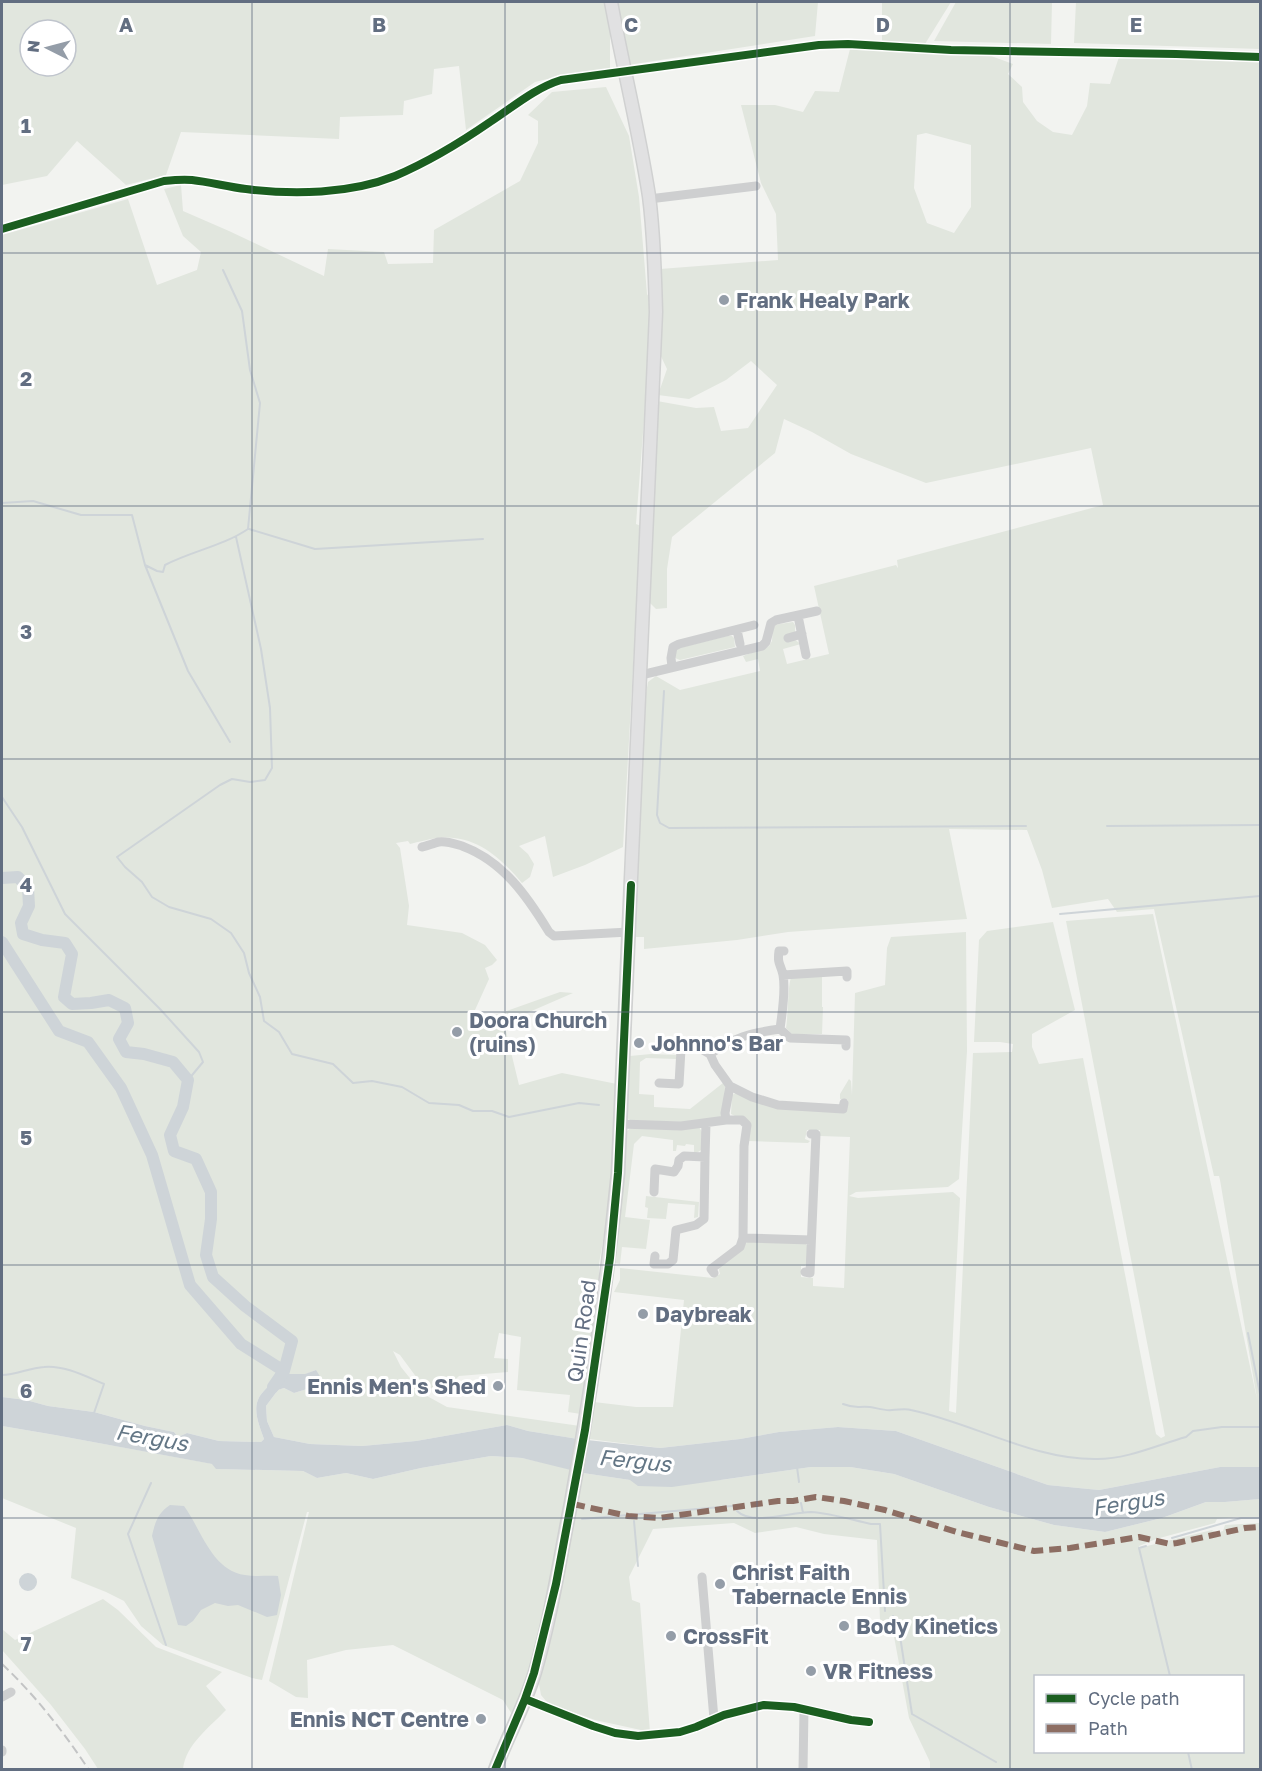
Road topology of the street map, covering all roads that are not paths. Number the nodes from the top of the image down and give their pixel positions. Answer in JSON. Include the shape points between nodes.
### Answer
{"nodes":[{"id":1,"x":611,"y":2,"type":"edge"},
{"id":2,"x":1260,"y":57,"type":"edge"},
{"id":3,"x":624,"y":73,"type":"junction"},
{"id":4,"x":756,"y":186,"type":"dead end"},
{"id":5,"x":649,"y":199,"type":"junction"},
{"id":6,"x":2,"y":229,"type":"edge"},
{"id":7,"x":817,"y":611,"type":"dead end"},
{"id":8,"x":798,"y":615,"type":"junction"},
{"id":9,"x":754,"y":625,"type":"dead end"},
{"id":10,"x":736,"y":630,"type":"junction"},
{"id":11,"x":802,"y":634,"type":"junction"},
{"id":12,"x":788,"y":638,"type":"dead end"},
{"id":13,"x":740,"y":644,"type":"dead end"},
{"id":14,"x":806,"y":655,"type":"dead end"},
{"id":15,"x":672,"y":667,"type":"junction"},
{"id":16,"x":641,"y":675,"type":"junction"},
{"id":17,"x":422,"y":847,"type":"dead end"},
{"id":18,"x":629,"y":932,"type":"junction"},
{"id":19,"x":784,"y":951,"type":"dead end"},
{"id":20,"x":783,"y":975,"type":"junction"},
{"id":21,"x":847,"y":977,"type":"dead end"},
{"id":22,"x":780,"y":1029,"type":"junction"},
{"id":23,"x":846,"y":1046,"type":"dead end"},
{"id":24,"x":710,"y":1054,"type":"junction"},
{"id":25,"x":659,"y":1083,"type":"dead end"},
{"id":26,"x":730,"y":1086,"type":"junction"},
{"id":27,"x":843,"y":1103,"type":"dead end"},
{"id":28,"x":726,"y":1120,"type":"junction"},
{"id":29,"x":706,"y":1123,"type":"junction"},
{"id":30,"x":621,"y":1124,"type":"junction"},
{"id":31,"x":811,"y":1134,"type":"dead end"},
{"id":32,"x":705,"y":1157,"type":"junction"},
{"id":33,"x":654,"y":1192,"type":"dead end"},
{"id":34,"x":743,"y":1238,"type":"junction"},
{"id":35,"x":811,"y":1240,"type":"junction"},
{"id":36,"x":655,"y":1256,"type":"dead end"},
{"id":37,"x":805,"y":1272,"type":"dead end"},
{"id":38,"x":714,"y":1273,"type":"dead end"},
{"id":39,"x":702,"y":1577,"type":"dead end"},
{"id":40,"x":11,"y":1692,"type":"dead end"},
{"id":41,"x":2,"y":1697,"type":"edge"},
{"id":42,"x":525,"y":1699,"type":"junction"},
{"id":43,"x":804,"y":1709,"type":"junction"},
{"id":44,"x":714,"y":1719,"type":"junction"},
{"id":45,"x":869,"y":1722,"type":"dead end"},
{"id":46,"x":495,"y":1770,"type":"edge"},
{"id":47,"x":803,"y":1770,"type":"edge"}],
"edges":[{"from":1,"to":3,"type":"main road","name":"Quin Road"},
{"from":2,"to":3,"type":"street","via":[[848,44]]},
{"from":3,"to":5,"type":"main road","name":"Quin Road"},
{"from":3,"to":6,"type":"street","via":[[561,81],[541,89],[439,153],[379,181],[313,192],[277,192],[189,179],[164,181]]},
{"from":4,"to":5,"type":"street"},
{"from":5,"to":16,"type":"main road","name":"Quin Road","via":[[656,312]]},
{"from":7,"to":8,"type":"street"},
{"from":8,"to":11,"type":"street"},
{"from":8,"to":15,"type":"street","via":[[771,623],[762,646]]},
{"from":9,"to":10,"type":"street"},
{"from":10,"to":13,"type":"street"},
{"from":10,"to":15,"type":"street","via":[[673,647]]},
{"from":11,"to":12,"type":"street"},
{"from":11,"to":14,"type":"street"},
{"from":15,"to":16,"type":"street"},
{"from":16,"to":18,"type":"main road","name":"Quin Road"},
{"from":17,"to":18,"type":"street","via":[[448,842],[491,861],[524,893],[554,936]]},
{"from":18,"to":30,"type":"main road","name":"Quin Road"},
{"from":19,"to":20,"type":"street","via":[[779,951],[777,961]]},
{"from":20,"to":21,"type":"street","via":[[848,971]]},
{"from":20,"to":22,"type":"street"},
{"from":22,"to":23,"type":"street","via":[[790,1038],[846,1040]]},
{"from":22,"to":24,"type":"street","via":[[752,1032]]},
{"from":24,"to":25,"type":"street","via":[[698,1047],[683,1046],[679,1084]]},
{"from":24,"to":26,"type":"street"},
{"from":26,"to":27,"type":"street","via":[[778,1105],[843,1109]]},
{"from":26,"to":28,"type":"street"},
{"from":28,"to":29,"type":"street"},
{"from":28,"to":34,"type":"street","via":[[742,1120],[747,1125]]},
{"from":29,"to":30,"type":"street"},
{"from":29,"to":32,"type":"street"},
{"from":30,"to":42,"type":"main road","name":"Quin Road","via":[[610,1258],[585,1430],[556,1584]]},
{"from":31,"to":35,"type":"street","via":[[816,1134]]},
{"from":32,"to":33,"type":"street","via":[[684,1156],[674,1172],[655,1169]]},
{"from":32,"to":36,"type":"street","via":[[704,1219],[676,1230],[673,1260],[669,1264],[654,1264]]},
{"from":34,"to":35,"type":"street"},
{"from":34,"to":38,"type":"street","via":[[740,1247],[711,1269]]},
{"from":35,"to":37,"type":"street","via":[[810,1273]]},
{"from":39,"to":44,"type":"street"},
{"from":40,"to":41,"type":"street"},
{"from":42,"to":44,"type":"street","via":[[593,1726],[638,1736],[680,1732]]},
{"from":42,"to":46,"type":"main road","name":"Quin Road"},
{"from":43,"to":44,"type":"street","via":[[764,1705]]},
{"from":43,"to":45,"type":"street"},
{"from":43,"to":47,"type":"street"}]}
